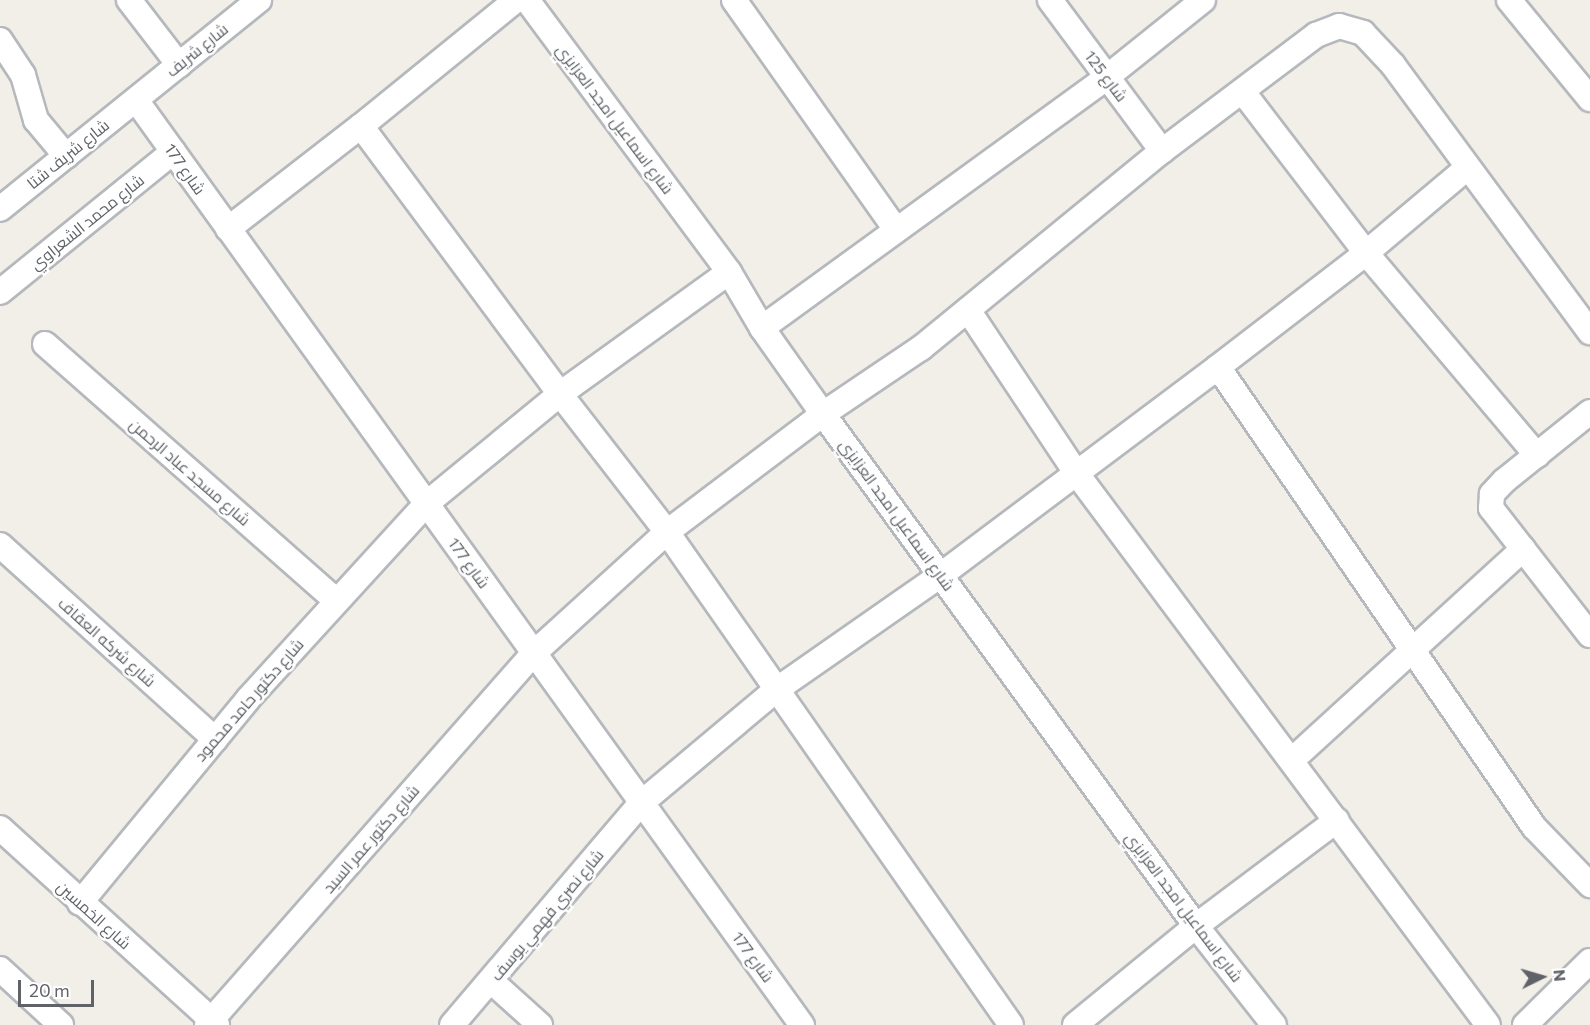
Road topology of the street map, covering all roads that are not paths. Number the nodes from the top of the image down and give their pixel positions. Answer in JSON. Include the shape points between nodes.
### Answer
{"nodes":[{"id":1,"x":129,"y":0,"type":"edge"},
{"id":2,"x":259,"y":0,"type":"edge"},
{"id":3,"x":516,"y":0,"type":"edge"},
{"id":4,"x":527,"y":0,"type":"edge"},
{"id":5,"x":734,"y":0,"type":"edge"},
{"id":6,"x":1050,"y":0,"type":"edge"},
{"id":7,"x":1203,"y":0,"type":"edge"},
{"id":8,"x":1509,"y":0,"type":"edge"},
{"id":9,"x":0,"y":40,"type":"edge"},
{"id":10,"x":179,"y":65,"type":"junction"},
{"id":11,"x":1107,"y":77,"type":"junction"},
{"id":12,"x":1243,"y":92,"type":"junction"},
{"id":13,"x":1590,"y":99,"type":"edge"},
{"id":14,"x":136,"y":100,"type":"junction"},
{"id":15,"x":361,"y":126,"type":"junction"},
{"id":16,"x":1162,"y":151,"type":"junction"},
{"id":17,"x":173,"y":152,"type":"junction"},
{"id":18,"x":66,"y":156,"type":"junction"},
{"id":19,"x":1468,"y":167,"type":"junction"},
{"id":20,"x":0,"y":209,"type":"edge"},
{"id":21,"x":228,"y":229,"type":"junction"},
{"id":22,"x":896,"y":230,"type":"junction"},
{"id":23,"x":1366,"y":254,"type":"junction"},
{"id":24,"x":729,"y":272,"type":"junction"},
{"id":25,"x":0,"y":292,"type":"edge"},
{"id":26,"x":968,"y":310,"type":"junction"},
{"id":27,"x":762,"y":328,"type":"junction"},
{"id":28,"x":1590,"y":332,"type":"edge"},
{"id":29,"x":45,"y":344,"type":"dead end"},
{"id":30,"x":1218,"y":367,"type":"junction"},
{"id":31,"x":560,"y":394,"type":"junction"},
{"id":32,"x":1590,"y":412,"type":"edge"},
{"id":33,"x":823,"y":414,"type":"junction"},
{"id":34,"x":1537,"y":455,"type":"junction"},
{"id":35,"x":1077,"y":474,"type":"junction"},
{"id":36,"x":426,"y":504,"type":"junction"},
{"id":37,"x":667,"y":532,"type":"junction"},
{"id":38,"x":0,"y":545,"type":"edge"},
{"id":39,"x":1523,"y":549,"type":"junction"},
{"id":40,"x":941,"y":575,"type":"junction"},
{"id":41,"x":336,"y":601,"type":"junction"},
{"id":42,"x":1590,"y":636,"type":"edge"},
{"id":43,"x":1410,"y":649,"type":"junction"},
{"id":44,"x":534,"y":653,"type":"junction"},
{"id":45,"x":776,"y":690,"type":"junction"},
{"id":46,"x":214,"y":739,"type":"junction"},
{"id":47,"x":1292,"y":760,"type":"junction"},
{"id":48,"x":640,"y":804,"type":"junction"},
{"id":49,"x":1337,"y":820,"type":"junction"},
{"id":50,"x":0,"y":828,"type":"edge"},
{"id":51,"x":1590,"y":885,"type":"edge"},
{"id":52,"x":80,"y":903,"type":"junction"},
{"id":53,"x":1196,"y":926,"type":"junction"},
{"id":54,"x":1590,"y":961,"type":"edge"},
{"id":55,"x":0,"y":969,"type":"edge"},
{"id":56,"x":490,"y":981,"type":"junction"},
{"id":57,"x":212,"y":1023,"type":"edge"},
{"id":58,"x":61,"y":1025,"type":"edge"},
{"id":59,"x":452,"y":1025,"type":"edge"},
{"id":60,"x":540,"y":1025,"type":"edge"},
{"id":61,"x":802,"y":1025,"type":"edge"},
{"id":62,"x":1011,"y":1025,"type":"edge"},
{"id":63,"x":1075,"y":1025,"type":"edge"},
{"id":64,"x":1274,"y":1025,"type":"edge"},
{"id":65,"x":1488,"y":1025,"type":"edge"},
{"id":66,"x":1525,"y":1025,"type":"edge"}],
"edges":[{"from":1,"to":10,"type":"street"},
{"from":2,"to":10,"type":"street","name":"شارع شريف"},
{"from":3,"to":15,"type":"street"},
{"from":4,"to":24,"type":"street","name":"شارع اسماعيل امجد العزايزي"},
{"from":5,"to":22,"type":"street"},
{"from":6,"to":11,"type":"street","name":"شارع 125"},
{"from":7,"to":11,"type":"street"},
{"from":8,"to":13,"type":"street"},
{"from":9,"to":18,"type":"street","via":[[23,75],[36,120]]},
{"from":10,"to":14,"type":"street","name":"شارع شريف"},
{"from":11,"to":16,"type":"street","name":"شارع 125"},
{"from":11,"to":22,"type":"street"},
{"from":12,"to":16,"type":"street","name":"شارع دكتور عمر السيد"},
{"from":12,"to":19,"type":"street","name":"شارع دكتور عمر السيد","via":[[1316,35],[1339,26],[1363,33],[1393,65]]},
{"from":12,"to":23,"type":"street"},
{"from":14,"to":17,"type":"street","name":"شارع 177"},
{"from":14,"to":18,"type":"street","name":"شارع شريف شتا"},
{"from":15,"to":21,"type":"street"},
{"from":15,"to":31,"type":"street"},
{"from":16,"to":26,"type":"street","name":"شارع دكتور عمر السيد"},
{"from":17,"to":21,"type":"street","name":"شارع 177"},
{"from":17,"to":25,"type":"street","name":"شارع محمد الشعراوي"},
{"from":18,"to":20,"type":"street","name":"شارع شريف شتا"},
{"from":19,"to":23,"type":"street","name":"شارع نصري فهمي يوسف"},
{"from":19,"to":28,"type":"street","name":"شارع دكتور عمر السيد"},
{"from":21,"to":36,"type":"street","name":"شارع 177"},
{"from":22,"to":27,"type":"street"},
{"from":23,"to":30,"type":"street","name":"شارع نصري فهمي يوسف"},
{"from":23,"to":34,"type":"street"},
{"from":24,"to":27,"type":"street","name":"شارع اسماعيل امجد العزايزي"},
{"from":24,"to":31,"type":"street","name":"شارع دكتور حامد محمود"},
{"from":26,"to":33,"type":"street","name":"شارع دكتور عمر السيد","via":[[921,348]]},
{"from":26,"to":35,"type":"street"},
{"from":27,"to":33,"type":"street","name":"شارع اسماعيل امجد العزايزي"},
{"from":29,"to":41,"type":"street","name":"شارع مسجد عباد الرحمن"},
{"from":30,"to":35,"type":"street","name":"شارع نصري فهمي يوسف"},
{"from":30,"to":43,"type":"street"},
{"from":31,"to":36,"type":"street","name":"شارع دكتور حامد محمود"},
{"from":31,"to":37,"type":"street"},
{"from":32,"to":34,"type":"street"},
{"from":33,"to":37,"type":"street","name":"شارع دكتور عمر السيد"},
{"from":33,"to":40,"type":"street","name":"شارع اسماعيل امجد العزايزي"},
{"from":34,"to":39,"type":"street","via":[[1492,494],[1491,508]]},
{"from":35,"to":40,"type":"street","name":"شارع نصري فهمي يوسف"},
{"from":35,"to":47,"type":"street"},
{"from":36,"to":41,"type":"street","name":"شارع دكتور حامد محمود"},
{"from":36,"to":44,"type":"street","name":"شارع 177"},
{"from":37,"to":44,"type":"street","name":"شارع دكتور عمر السيد"},
{"from":37,"to":45,"type":"street"},
{"from":38,"to":46,"type":"street","name":"شارع شركه العقاف"},
{"from":39,"to":42,"type":"street"},
{"from":39,"to":43,"type":"street"},
{"from":40,"to":45,"type":"street","name":"شارع نصري فهمي يوسف"},
{"from":40,"to":53,"type":"street","name":"شارع اسماعيل امجد العزايزي"},
{"from":41,"to":46,"type":"street","name":"شارع دكتور حامد محمود"},
{"from":43,"to":47,"type":"street"},
{"from":43,"to":51,"type":"street","via":[[1534,827]]},
{"from":44,"to":48,"type":"street","name":"شارع 177"},
{"from":44,"to":57,"type":"street","name":"شارع دكتور عمر السيد"},
{"from":45,"to":48,"type":"street","name":"شارع نصري فهمي يوسف"},
{"from":45,"to":62,"type":"street"},
{"from":46,"to":52,"type":"street","name":"شارع دكتور حامد محمود"},
{"from":47,"to":49,"type":"street"},
{"from":48,"to":56,"type":"street","name":"شارع نصري فهمي يوسف"},
{"from":48,"to":61,"type":"street","name":"شارع 177"},
{"from":49,"to":53,"type":"street"},
{"from":49,"to":65,"type":"street"},
{"from":50,"to":52,"type":"street","name":"شارع الخمسين"},
{"from":52,"to":57,"type":"street","name":"شارع الخمسين"},
{"from":53,"to":63,"type":"street"},
{"from":53,"to":64,"type":"street","name":"شارع اسماعيل امجد العزايزي"},
{"from":54,"to":66,"type":"street"},
{"from":55,"to":58,"type":"street"},
{"from":56,"to":59,"type":"street","name":"شارع نصري فهمي يوسف"},
{"from":56,"to":60,"type":"street"}]}
